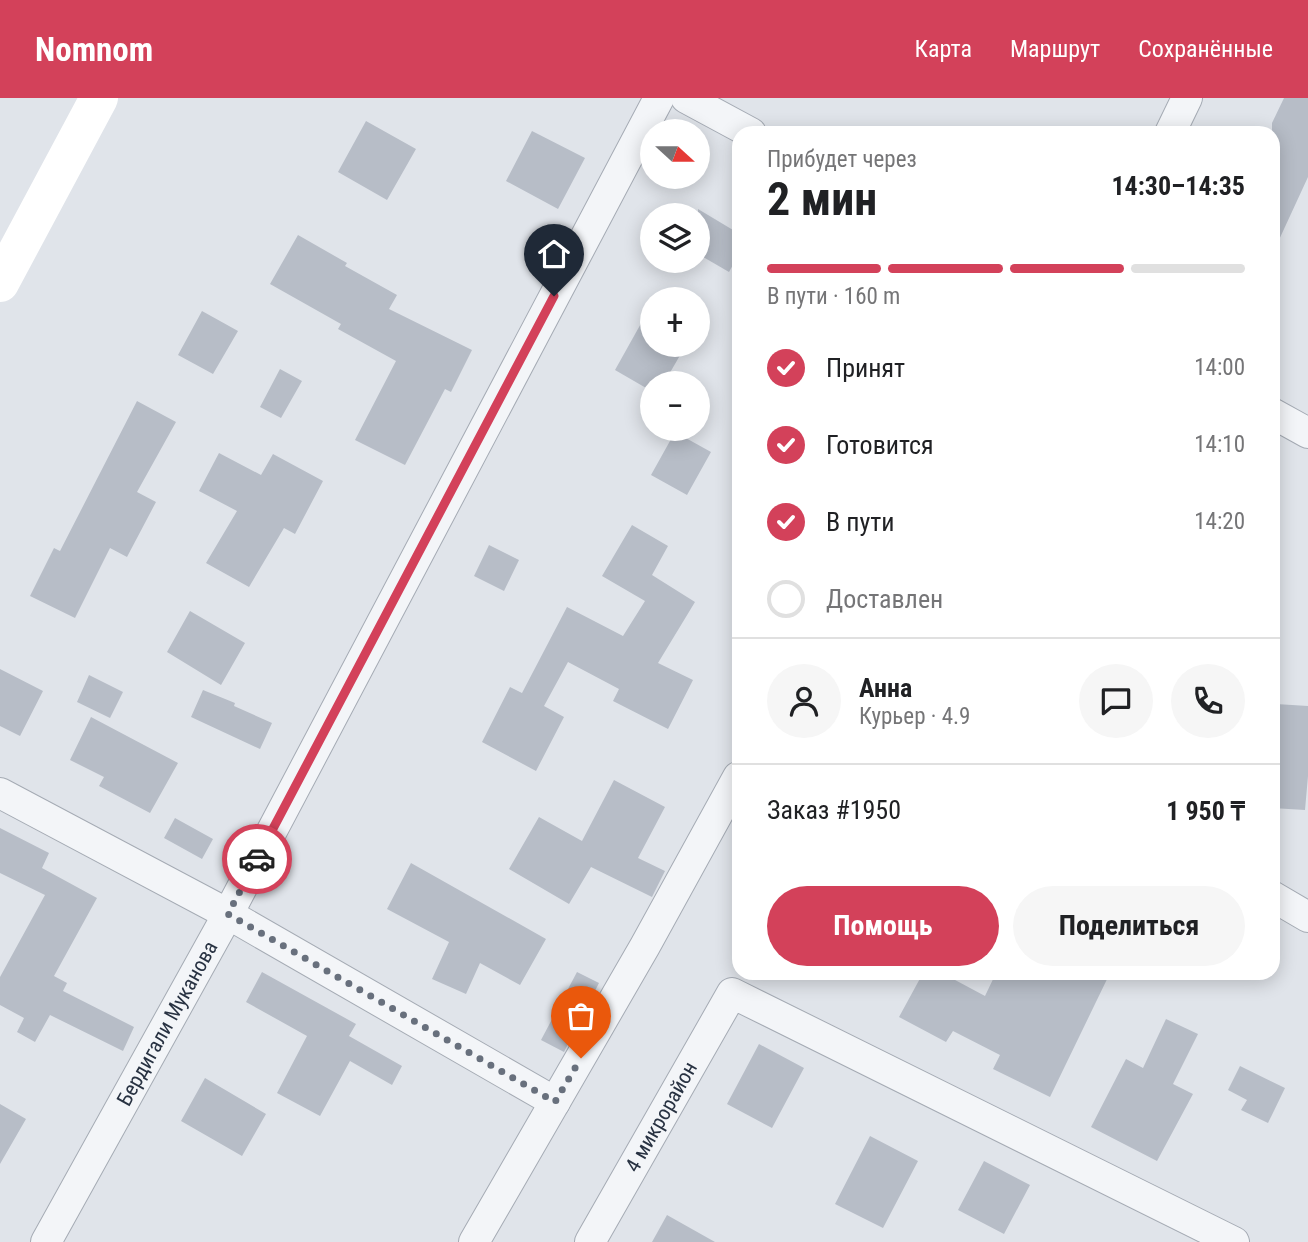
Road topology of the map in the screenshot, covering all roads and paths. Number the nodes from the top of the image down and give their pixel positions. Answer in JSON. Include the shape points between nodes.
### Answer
{"nodes":[{"id":1,"x":99,"y":98,"type":"edge"},
{"id":2,"x":659,"y":98,"type":"edge"},
{"id":3,"x":686,"y":98,"type":"edge"},
{"id":4,"x":1187,"y":98,"type":"edge"},
{"id":5,"x":738,"y":126,"type":"edge"},
{"id":6,"x":1173,"y":126,"type":"edge"},
{"id":7,"x":0,"y":283,"type":"edge"},
{"id":8,"x":1280,"y":418,"type":"edge"},
{"id":9,"x":1308,"y":433,"type":"edge"},
{"id":10,"x":732,"y":788,"type":"edge"},
{"id":11,"x":0,"y":793,"type":"edge"},
{"id":12,"x":1280,"y":901,"type":"edge"},
{"id":13,"x":228,"y":914,"type":"junction"},
{"id":14,"x":1308,"y":917,"type":"edge"},
{"id":15,"x":555,"y":1102,"type":"junction"},
{"id":16,"x":46,"y":1242,"type":"edge"},
{"id":17,"x":474,"y":1242,"type":"edge"},
{"id":18,"x":590,"y":1242,"type":"edge"},
{"id":19,"x":1234,"y":1242,"type":"edge"}],
"edges":[{"from":1,"to":7,"type":"street"},
{"from":2,"to":13,"type":"street","name":"Бердигали Муканова"},
{"from":3,"to":5,"type":"street"},
{"from":4,"to":6,"type":"street"},
{"from":8,"to":9,"type":"street"},
{"from":10,"to":15,"type":"street"},
{"from":11,"to":13,"type":"street"},
{"from":12,"to":14,"type":"street"},
{"from":13,"to":15,"type":"street"},
{"from":13,"to":16,"type":"street","name":"Бердигали Муканова"},
{"from":15,"to":17,"type":"street"},
{"from":18,"to":19,"type":"street","name":"4 микрорайон","via":[[732,993]]}]}
